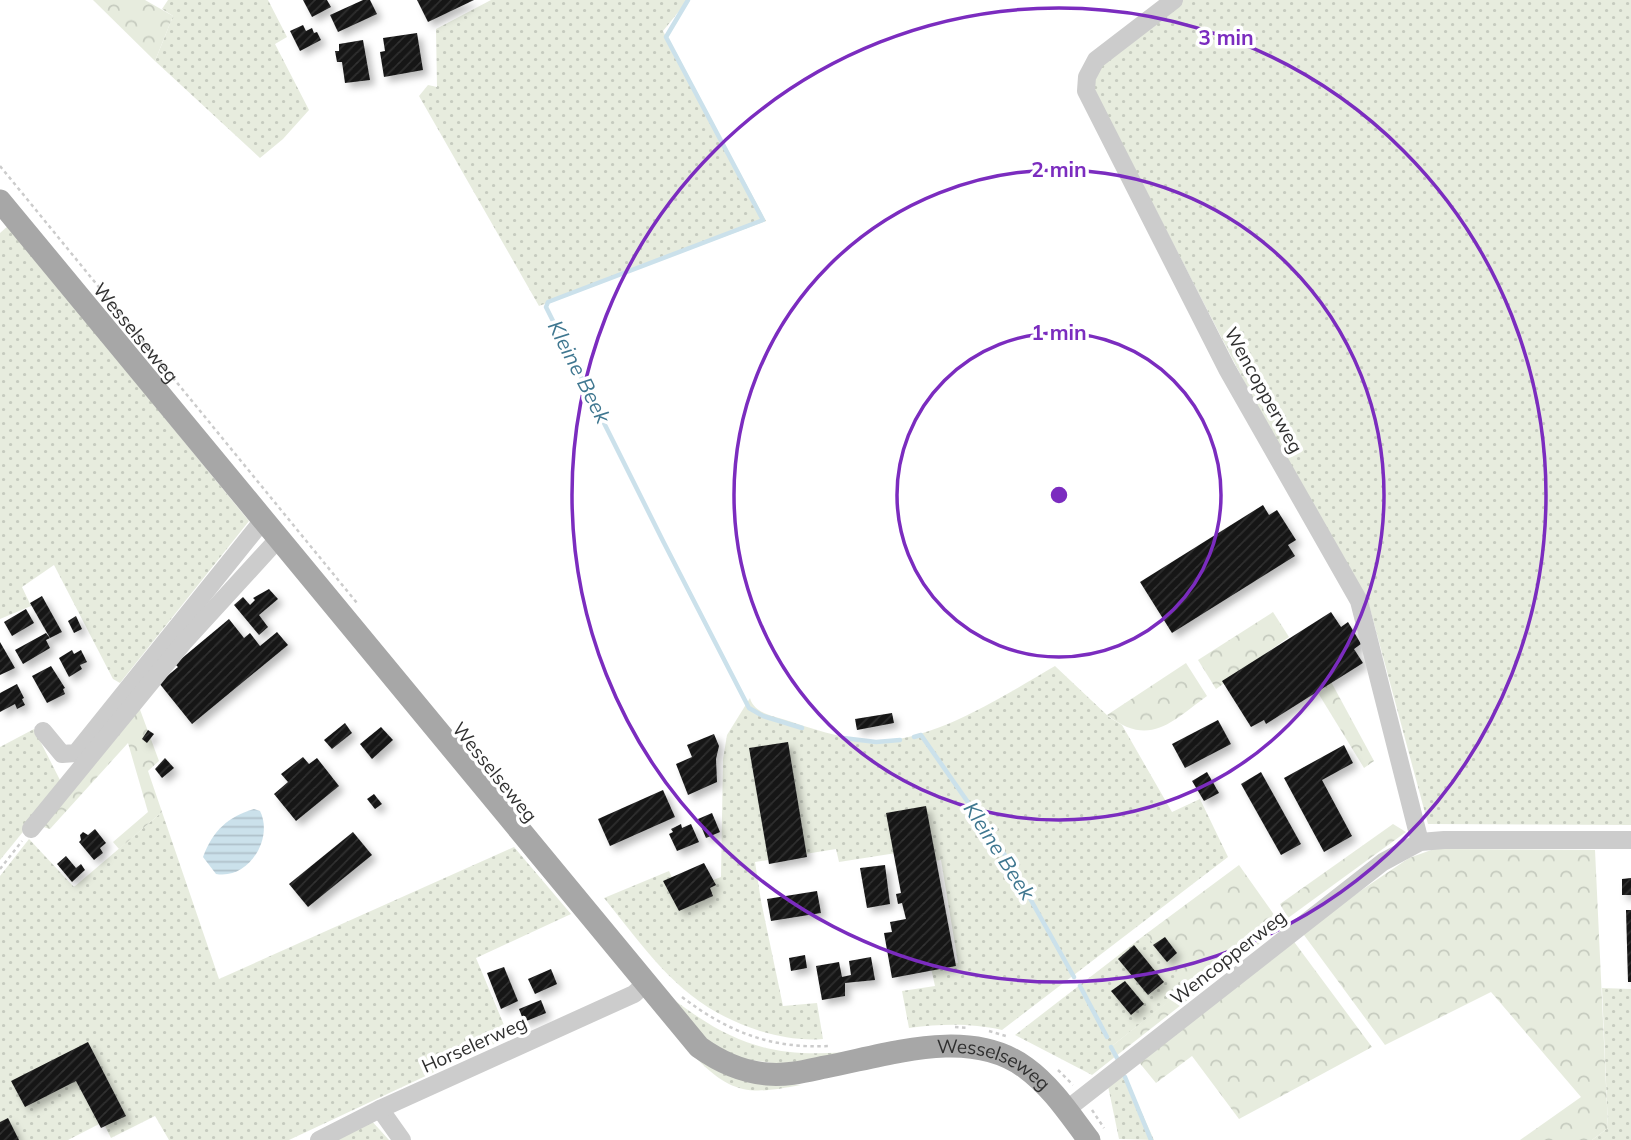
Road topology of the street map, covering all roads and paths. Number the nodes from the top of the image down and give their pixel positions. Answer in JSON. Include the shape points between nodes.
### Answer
{"nodes":[{"id":1,"x":1174,"y":0,"type":"edge"},
{"id":2,"x":0,"y":166,"type":"edge"},
{"id":3,"x":0,"y":201,"type":"edge"},
{"id":4,"x":264,"y":519,"type":"junction"},
{"id":5,"x":279,"y":538,"type":"junction"},
{"id":6,"x":363,"y":609,"type":"dead end"},
{"id":7,"x":43,"y":731,"type":"dead end"},
{"id":8,"x":31,"y":829,"type":"joint"},
{"id":9,"x":1631,"y":839,"type":"edge"},
{"id":10,"x":1420,"y":842,"type":"junction"},
{"id":11,"x":0,"y":869,"type":"edge"},
{"id":12,"x":645,"y":984,"type":"junction"},
{"id":13,"x":679,"y":994,"type":"dead end"},
{"id":14,"x":972,"y":1028,"type":"dead end"},
{"id":15,"x":946,"y":1029,"type":"dead end"},
{"id":16,"x":986,"y":1031,"type":"dead end"},
{"id":17,"x":1015,"y":1042,"type":"dead end"},
{"id":18,"x":840,"y":1046,"type":"dead end"},
{"id":19,"x":1054,"y":1066,"type":"dead end"},
{"id":20,"x":1075,"y":1103,"type":"junction"},
{"id":21,"x":380,"y":1109,"type":"junction"},
{"id":22,"x":1096,"y":1134,"type":"edge"},
{"id":23,"x":318,"y":1140,"type":"edge"},
{"id":24,"x":401,"y":1140,"type":"edge"}],
"edges":[{"from":1,"to":10,"type":"street","name":"Wencopperweg","via":[[1096,60],[1086,91],[1227,369],[1359,601]]},
{"from":2,"to":6,"type":"path","name":"Wesselseweg"},
{"from":3,"to":4,"type":"main road","name":"Wesselseweg"},
{"from":4,"to":5,"type":"main road","name":"Wesselseweg"},
{"from":4,"to":7,"type":"street","via":[[76,753],[62,754]]},
{"from":5,"to":8,"type":"street","via":[[183,643]]},
{"from":5,"to":12,"type":"main road","name":"Wesselseweg"},
{"from":8,"to":11,"type":"path"},
{"from":9,"to":10,"type":"street","name":"Wencopperweg"},
{"from":10,"to":20,"type":"street","name":"Wencopperweg","via":[[1383,862]]},
{"from":12,"to":20,"type":"main road","name":"Wesselseweg","via":[[699,1047],[747,1071],[786,1074],[929,1048],[972,1046],[992,1050],[1026,1067]]},
{"from":12,"to":21,"type":"street","name":"Horselerweg","via":[[634,994]]},
{"from":13,"to":18,"type":"path","via":[[713,1020],[769,1043]]},
{"from":14,"to":15,"type":"path","name":"Wesselseweg"},
{"from":16,"to":17,"type":"path","name":"Wesselseweg","via":[[1000,1032]]},
{"from":19,"to":20,"type":"path","name":"Wesselseweg"},
{"from":20,"to":22,"type":"main road","name":"Wesselseweg"},
{"from":20,"to":22,"type":"path","name":"Wesselseweg"},
{"from":21,"to":23,"type":"street","name":"Horselerweg"},
{"from":21,"to":24,"type":"street"}]}
